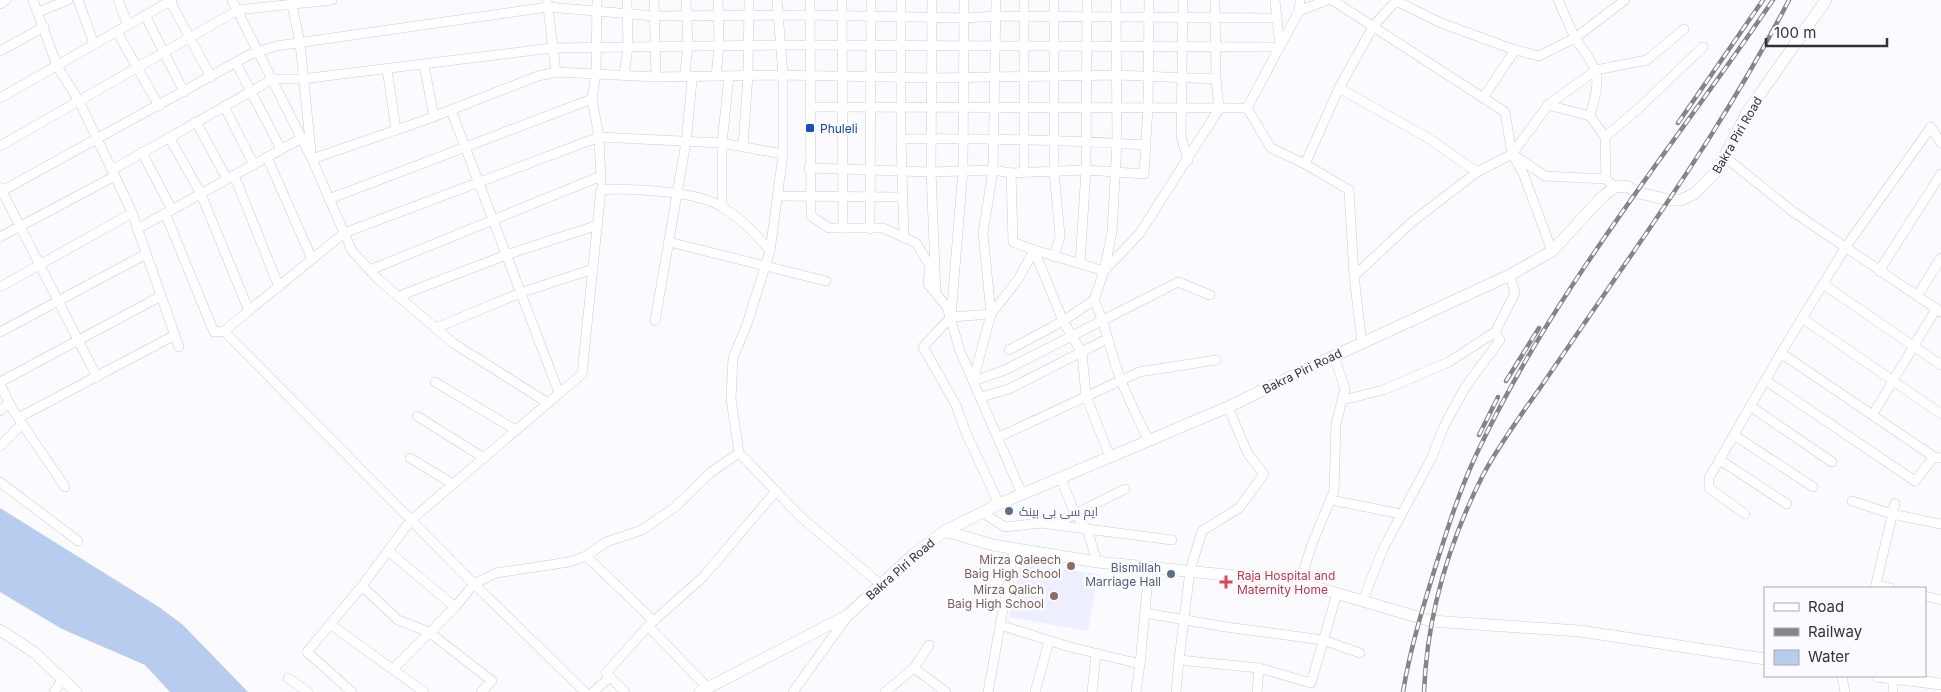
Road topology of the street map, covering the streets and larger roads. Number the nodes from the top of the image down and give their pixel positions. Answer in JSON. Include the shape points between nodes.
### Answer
{"nodes":[{"id":1,"x":6,"y":0,"type":"edge"},
{"id":2,"x":33,"y":0,"type":"edge"},
{"id":3,"x":68,"y":0,"type":"edge"},
{"id":4,"x":78,"y":0,"type":"edge"},
{"id":5,"x":118,"y":0,"type":"edge"},
{"id":6,"x":232,"y":0,"type":"edge"},
{"id":7,"x":332,"y":0,"type":"edge"},
{"id":8,"x":598,"y":0,"type":"edge"},
{"id":9,"x":627,"y":0,"type":"edge"},
{"id":10,"x":654,"y":0,"type":"edge"},
{"id":11,"x":686,"y":0,"type":"edge"},
{"id":12,"x":718,"y":0,"type":"edge"},
{"id":13,"x":749,"y":0,"type":"edge"},
{"id":14,"x":777,"y":0,"type":"edge"},
{"id":15,"x":810,"y":0,"type":"edge"},
{"id":16,"x":842,"y":0,"type":"edge"},
{"id":17,"x":872,"y":0,"type":"edge"},
{"id":18,"x":901,"y":0,"type":"edge"},
{"id":19,"x":932,"y":0,"type":"edge"},
{"id":20,"x":964,"y":0,"type":"edge"},
{"id":21,"x":996,"y":0,"type":"edge"},
{"id":22,"x":1024,"y":0,"type":"edge"},
{"id":23,"x":1054,"y":0,"type":"edge"},
{"id":24,"x":1087,"y":0,"type":"edge"},
{"id":25,"x":1116,"y":0,"type":"edge"},
{"id":26,"x":1149,"y":0,"type":"edge"},
{"id":27,"x":1183,"y":0,"type":"edge"},
{"id":28,"x":1215,"y":0,"type":"edge"},
{"id":29,"x":1275,"y":0,"type":"edge"},
{"id":30,"x":1300,"y":0,"type":"edge"},
{"id":31,"x":1327,"y":0,"type":"edge"},
{"id":32,"x":1332,"y":0,"type":"edge"},
{"id":33,"x":1558,"y":0,"type":"edge"},
{"id":34,"x":1625,"y":0,"type":"edge"},
{"id":35,"x":1826,"y":0,"type":"edge"},
{"id":36,"x":171,"y":1,"type":"edge"},
{"id":37,"x":292,"y":3,"type":"edge"},
{"id":38,"x":0,"y":4,"type":"edge"},
{"id":39,"x":547,"y":4,"type":"edge"},
{"id":40,"x":238,"y":10,"type":"junction"},
{"id":41,"x":1299,"y":11,"type":"junction"},
{"id":42,"x":38,"y":12,"type":"junction"},
{"id":43,"x":599,"y":12,"type":"junction"},
{"id":44,"x":145,"y":15,"type":"junction"},
{"id":45,"x":627,"y":15,"type":"junction"},
{"id":46,"x":686,"y":15,"type":"junction"},
{"id":47,"x":719,"y":15,"type":"junction"},
{"id":48,"x":777,"y":15,"type":"junction"},
{"id":49,"x":809,"y":15,"type":"junction"},
{"id":50,"x":655,"y":16,"type":"junction"},
{"id":51,"x":749,"y":16,"type":"junction"},
{"id":52,"x":843,"y":16,"type":"junction"},
{"id":53,"x":996,"y":16,"type":"junction"},
{"id":54,"x":1055,"y":16,"type":"junction"},
{"id":55,"x":871,"y":17,"type":"junction"},
{"id":56,"x":933,"y":17,"type":"junction"},
{"id":57,"x":1024,"y":17,"type":"junction"},
{"id":58,"x":1118,"y":17,"type":"junction"},
{"id":59,"x":1148,"y":17,"type":"junction"},
{"id":60,"x":901,"y":18,"type":"junction"},
{"id":61,"x":965,"y":18,"type":"junction"},
{"id":62,"x":1087,"y":18,"type":"junction"},
{"id":63,"x":1184,"y":18,"type":"junction"},
{"id":64,"x":1216,"y":18,"type":"junction"},
{"id":65,"x":1276,"y":18,"type":"junction"},
{"id":66,"x":128,"y":25,"type":"junction"},
{"id":67,"x":1374,"y":25,"type":"junction"},
{"id":68,"x":44,"y":27,"type":"junction"},
{"id":69,"x":1684,"y":29,"type":"dead end"},
{"id":70,"x":117,"y":32,"type":"junction"},
{"id":71,"x":189,"y":38,"type":"junction"},
{"id":72,"x":1575,"y":38,"type":"junction"},
{"id":73,"x":300,"y":43,"type":"junction"},
{"id":74,"x":94,"y":44,"type":"junction"},
{"id":75,"x":780,"y":45,"type":"junction"},
{"id":76,"x":871,"y":45,"type":"junction"},
{"id":77,"x":596,"y":46,"type":"junction"},
{"id":78,"x":655,"y":46,"type":"junction"},
{"id":79,"x":688,"y":46,"type":"junction"},
{"id":80,"x":719,"y":46,"type":"junction"},
{"id":81,"x":748,"y":46,"type":"junction"},
{"id":82,"x":809,"y":46,"type":"junction"},
{"id":83,"x":842,"y":46,"type":"junction"},
{"id":84,"x":932,"y":46,"type":"junction"},
{"id":85,"x":1086,"y":46,"type":"junction"},
{"id":86,"x":1118,"y":46,"type":"junction"},
{"id":87,"x":1149,"y":46,"type":"junction"},
{"id":88,"x":628,"y":47,"type":"junction"},
{"id":89,"x":902,"y":47,"type":"junction"},
{"id":90,"x":964,"y":47,"type":"junction"},
{"id":91,"x":993,"y":47,"type":"junction"},
{"id":92,"x":1025,"y":47,"type":"junction"},
{"id":93,"x":1055,"y":47,"type":"junction"},
{"id":94,"x":1183,"y":47,"type":"junction"},
{"id":95,"x":1280,"y":47,"type":"junction"},
{"id":96,"x":1703,"y":47,"type":"dead end"},
{"id":97,"x":552,"y":48,"type":"junction"},
{"id":98,"x":1216,"y":48,"type":"junction"},
{"id":99,"x":1514,"y":50,"type":"junction"},
{"id":100,"x":0,"y":51,"type":"edge"},
{"id":101,"x":164,"y":52,"type":"junction"},
{"id":102,"x":258,"y":52,"type":"junction"},
{"id":103,"x":236,"y":63,"type":"junction"},
{"id":104,"x":424,"y":65,"type":"junction"},
{"id":105,"x":57,"y":66,"type":"junction"},
{"id":106,"x":138,"y":66,"type":"junction"},
{"id":107,"x":386,"y":69,"type":"junction"},
{"id":108,"x":1596,"y":70,"type":"junction"},
{"id":109,"x":556,"y":72,"type":"junction"},
{"id":110,"x":596,"y":73,"type":"junction"},
{"id":111,"x":624,"y":74,"type":"junction"},
{"id":112,"x":783,"y":75,"type":"junction"},
{"id":113,"x":1117,"y":75,"type":"junction"},
{"id":114,"x":689,"y":76,"type":"junction"},
{"id":115,"x":716,"y":76,"type":"junction"},
{"id":116,"x":729,"y":76,"type":"junction"},
{"id":117,"x":748,"y":76,"type":"junction"},
{"id":118,"x":809,"y":76,"type":"junction"},
{"id":119,"x":1025,"y":76,"type":"junction"},
{"id":120,"x":1055,"y":76,"type":"junction"},
{"id":121,"x":1088,"y":76,"type":"junction"},
{"id":122,"x":1147,"y":76,"type":"junction"},
{"id":123,"x":210,"y":77,"type":"junction"},
{"id":124,"x":656,"y":77,"type":"junction"},
{"id":125,"x":843,"y":77,"type":"junction"},
{"id":126,"x":964,"y":77,"type":"junction"},
{"id":127,"x":994,"y":77,"type":"junction"},
{"id":128,"x":1183,"y":77,"type":"junction"},
{"id":129,"x":273,"y":78,"type":"junction"},
{"id":130,"x":871,"y":78,"type":"junction"},
{"id":131,"x":902,"y":78,"type":"junction"},
{"id":132,"x":933,"y":78,"type":"junction"},
{"id":133,"x":302,"y":79,"type":"junction"},
{"id":134,"x":1216,"y":79,"type":"junction"},
{"id":135,"x":1339,"y":88,"type":"junction"},
{"id":136,"x":251,"y":91,"type":"junction"},
{"id":137,"x":184,"y":92,"type":"junction"},
{"id":138,"x":0,"y":98,"type":"edge"},
{"id":139,"x":592,"y":98,"type":"junction"},
{"id":140,"x":1483,"y":98,"type":"junction"},
{"id":141,"x":79,"y":101,"type":"junction"},
{"id":142,"x":1548,"y":105,"type":"junction"},
{"id":143,"x":159,"y":106,"type":"junction"},
{"id":144,"x":224,"y":106,"type":"junction"},
{"id":145,"x":811,"y":107,"type":"junction"},
{"id":146,"x":1054,"y":107,"type":"junction"},
{"id":147,"x":1088,"y":107,"type":"junction"},
{"id":148,"x":1118,"y":107,"type":"junction"},
{"id":149,"x":1148,"y":107,"type":"junction"},
{"id":150,"x":842,"y":108,"type":"junction"},
{"id":151,"x":870,"y":108,"type":"junction"},
{"id":152,"x":901,"y":108,"type":"junction"},
{"id":153,"x":965,"y":108,"type":"junction"},
{"id":154,"x":995,"y":108,"type":"junction"},
{"id":155,"x":1023,"y":108,"type":"junction"},
{"id":156,"x":1247,"y":108,"type":"junction"},
{"id":157,"x":932,"y":109,"type":"junction"},
{"id":158,"x":1182,"y":109,"type":"junction"},
{"id":159,"x":1219,"y":109,"type":"junction"},
{"id":160,"x":450,"y":110,"type":"junction"},
{"id":161,"x":1590,"y":116,"type":"junction"},
{"id":162,"x":434,"y":117,"type":"junction"},
{"id":163,"x":196,"y":122,"type":"junction"},
{"id":164,"x":396,"y":130,"type":"junction"},
{"id":165,"x":169,"y":137,"type":"junction"},
{"id":166,"x":1605,"y":137,"type":"junction"},
{"id":167,"x":302,"y":138,"type":"junction"},
{"id":168,"x":599,"y":138,"type":"junction"},
{"id":169,"x":995,"y":138,"type":"junction"},
{"id":170,"x":98,"y":139,"type":"junction"},
{"id":171,"x":901,"y":139,"type":"junction"},
{"id":172,"x":932,"y":139,"type":"junction"},
{"id":173,"x":1024,"y":139,"type":"junction"},
{"id":174,"x":964,"y":140,"type":"junction"},
{"id":175,"x":686,"y":142,"type":"junction"},
{"id":176,"x":1055,"y":142,"type":"junction"},
{"id":177,"x":1087,"y":142,"type":"junction"},
{"id":178,"x":1941,"y":142,"type":"edge"},
{"id":179,"x":722,"y":143,"type":"junction"},
{"id":180,"x":1117,"y":143,"type":"junction"},
{"id":181,"x":1146,"y":145,"type":"junction"},
{"id":182,"x":0,"y":146,"type":"edge"},
{"id":183,"x":743,"y":146,"type":"junction"},
{"id":184,"x":465,"y":148,"type":"junction"},
{"id":185,"x":281,"y":150,"type":"junction"},
{"id":186,"x":142,"y":152,"type":"junction"},
{"id":187,"x":783,"y":154,"type":"junction"},
{"id":188,"x":1512,"y":154,"type":"junction"},
{"id":189,"x":268,"y":157,"type":"junction"},
{"id":190,"x":1725,"y":157,"type":"junction"},
{"id":191,"x":312,"y":159,"type":"junction"},
{"id":192,"x":1188,"y":160,"type":"junction"},
{"id":193,"x":1305,"y":164,"type":"junction"},
{"id":194,"x":254,"y":165,"type":"junction"},
{"id":195,"x":809,"y":168,"type":"junction"},
{"id":196,"x":843,"y":168,"type":"junction"},
{"id":197,"x":871,"y":169,"type":"junction"},
{"id":198,"x":963,"y":169,"type":"junction"},
{"id":199,"x":993,"y":170,"type":"junction"},
{"id":200,"x":1086,"y":170,"type":"junction"},
{"id":201,"x":902,"y":171,"type":"junction"},
{"id":202,"x":1054,"y":171,"type":"junction"},
{"id":203,"x":931,"y":172,"type":"junction"},
{"id":204,"x":1024,"y":172,"type":"junction"},
{"id":205,"x":1477,"y":172,"type":"junction"},
{"id":206,"x":113,"y":173,"type":"junction"},
{"id":207,"x":1011,"y":173,"type":"junction"},
{"id":208,"x":1116,"y":173,"type":"junction"},
{"id":209,"x":1941,"y":174,"type":"edge"},
{"id":210,"x":601,"y":176,"type":"junction"},
{"id":211,"x":231,"y":177,"type":"junction"},
{"id":212,"x":478,"y":183,"type":"junction"},
{"id":213,"x":1611,"y":183,"type":"junction"},
{"id":214,"x":601,"y":189,"type":"junction"},
{"id":215,"x":1,"y":190,"type":"edge"},
{"id":216,"x":201,"y":194,"type":"junction"},
{"id":217,"x":677,"y":194,"type":"junction"},
{"id":218,"x":778,"y":196,"type":"junction"},
{"id":219,"x":809,"y":197,"type":"junction"},
{"id":220,"x":844,"y":197,"type":"junction"},
{"id":221,"x":871,"y":197,"type":"junction"},
{"id":222,"x":902,"y":198,"type":"junction"},
{"id":223,"x":330,"y":199,"type":"junction"},
{"id":224,"x":722,"y":206,"type":"junction"},
{"id":225,"x":169,"y":212,"type":"junction"},
{"id":226,"x":132,"y":213,"type":"junction"},
{"id":227,"x":492,"y":219,"type":"junction"},
{"id":228,"x":598,"y":225,"type":"junction"},
{"id":229,"x":21,"y":226,"type":"junction"},
{"id":230,"x":843,"y":228,"type":"junction"},
{"id":231,"x":137,"y":229,"type":"junction"},
{"id":232,"x":870,"y":229,"type":"junction"},
{"id":233,"x":344,"y":233,"type":"junction"},
{"id":234,"x":0,"y":237,"type":"edge"},
{"id":235,"x":904,"y":238,"type":"junction"},
{"id":236,"x":669,"y":242,"type":"junction"},
{"id":237,"x":1845,"y":248,"type":"junction"},
{"id":238,"x":1034,"y":250,"type":"junction"},
{"id":239,"x":770,"y":251,"type":"junction"},
{"id":240,"x":1552,"y":251,"type":"junction"},
{"id":241,"x":146,"y":254,"type":"junction"},
{"id":242,"x":506,"y":255,"type":"junction"},
{"id":243,"x":1054,"y":257,"type":"junction"},
{"id":244,"x":1941,"y":258,"type":"edge"},
{"id":245,"x":312,"y":259,"type":"junction"},
{"id":246,"x":40,"y":264,"type":"junction"},
{"id":247,"x":1080,"y":264,"type":"junction"},
{"id":248,"x":766,"y":266,"type":"junction"},
{"id":249,"x":593,"y":269,"type":"junction"},
{"id":250,"x":370,"y":270,"type":"junction"},
{"id":251,"x":1104,"y":271,"type":"junction"},
{"id":252,"x":1879,"y":271,"type":"junction"},
{"id":253,"x":1510,"y":275,"type":"junction"},
{"id":254,"x":1354,"y":276,"type":"junction"},
{"id":255,"x":826,"y":280,"type":"dead end"},
{"id":256,"x":1823,"y":284,"type":"junction"},
{"id":257,"x":279,"y":286,"type":"junction"},
{"id":258,"x":0,"y":287,"type":"edge"},
{"id":259,"x":520,"y":292,"type":"junction"},
{"id":260,"x":936,"y":293,"type":"junction"},
{"id":261,"x":1210,"y":295,"type":"dead end"},
{"id":262,"x":161,"y":296,"type":"junction"},
{"id":263,"x":399,"y":296,"type":"junction"},
{"id":264,"x":1917,"y":296,"type":"junction"},
{"id":265,"x":60,"y":300,"type":"junction"},
{"id":266,"x":1094,"y":300,"type":"junction"},
{"id":267,"x":1939,"y":310,"type":"edge"},
{"id":268,"x":249,"y":311,"type":"junction"},
{"id":269,"x":991,"y":314,"type":"junction"},
{"id":270,"x":951,"y":317,"type":"junction"},
{"id":271,"x":1802,"y":318,"type":"junction"},
{"id":272,"x":1104,"y":320,"type":"junction"},
{"id":273,"x":655,"y":321,"type":"dead end"},
{"id":274,"x":1063,"y":321,"type":"junction"},
{"id":275,"x":436,"y":328,"type":"junction"},
{"id":276,"x":224,"y":330,"type":"junction"},
{"id":277,"x":0,"y":332,"type":"edge"},
{"id":278,"x":1495,"y":332,"type":"junction"},
{"id":279,"x":175,"y":335,"type":"junction"},
{"id":280,"x":1074,"y":336,"type":"junction"},
{"id":281,"x":1107,"y":339,"type":"junction"},
{"id":282,"x":78,"y":340,"type":"junction"},
{"id":283,"x":1362,"y":343,"type":"junction"},
{"id":284,"x":1914,"y":346,"type":"junction"},
{"id":285,"x":179,"y":347,"type":"dead end"},
{"id":286,"x":1009,"y":350,"type":"dead end"},
{"id":287,"x":1082,"y":353,"type":"junction"},
{"id":288,"x":1781,"y":353,"type":"junction"},
{"id":289,"x":1334,"y":356,"type":"junction"},
{"id":290,"x":1216,"y":360,"type":"dead end"},
{"id":291,"x":1941,"y":365,"type":"edge"},
{"id":292,"x":97,"y":378,"type":"junction"},
{"id":293,"x":1121,"y":380,"type":"junction"},
{"id":294,"x":1765,"y":380,"type":"junction"},
{"id":295,"x":1893,"y":380,"type":"junction"},
{"id":296,"x":973,"y":381,"type":"junction"},
{"id":297,"x":435,"y":382,"type":"dead end"},
{"id":298,"x":0,"y":383,"type":"edge"},
{"id":299,"x":559,"y":394,"type":"junction"},
{"id":300,"x":1086,"y":396,"type":"junction"},
{"id":301,"x":981,"y":397,"type":"junction"},
{"id":302,"x":1344,"y":400,"type":"junction"},
{"id":303,"x":9,"y":403,"type":"junction"},
{"id":304,"x":548,"y":403,"type":"junction"},
{"id":305,"x":1750,"y":406,"type":"junction"},
{"id":306,"x":1228,"y":407,"type":"junction"},
{"id":307,"x":0,"y":411,"type":"edge"},
{"id":308,"x":1873,"y":414,"type":"junction"},
{"id":309,"x":1941,"y":414,"type":"edge"},
{"id":310,"x":417,"y":416,"type":"dead end"},
{"id":311,"x":20,"y":421,"type":"junction"},
{"id":312,"x":516,"y":430,"type":"junction"},
{"id":313,"x":1734,"y":435,"type":"junction"},
{"id":314,"x":999,"y":436,"type":"junction"},
{"id":315,"x":1148,"y":440,"type":"junction"},
{"id":316,"x":0,"y":446,"type":"edge"},
{"id":317,"x":739,"y":453,"type":"junction"},
{"id":318,"x":1110,"y":457,"type":"junction"},
{"id":319,"x":1938,"y":457,"type":"edge"},
{"id":320,"x":410,"y":458,"type":"dead end"},
{"id":321,"x":484,"y":458,"type":"junction"},
{"id":322,"x":1720,"y":460,"type":"junction"},
{"id":323,"x":1832,"y":462,"type":"dead end"},
{"id":324,"x":1061,"y":479,"type":"junction"},
{"id":325,"x":0,"y":482,"type":"edge"},
{"id":326,"x":453,"y":484,"type":"junction"},
{"id":327,"x":65,"y":487,"type":"dead end"},
{"id":328,"x":1812,"y":487,"type":"dead end"},
{"id":329,"x":776,"y":490,"type":"junction"},
{"id":330,"x":1124,"y":490,"type":"dead end"},
{"id":331,"x":1022,"y":494,"type":"junction"},
{"id":332,"x":1331,"y":500,"type":"junction"},
{"id":333,"x":1852,"y":501,"type":"dead end"},
{"id":334,"x":1895,"y":503,"type":"dead end"},
{"id":335,"x":999,"y":504,"type":"junction"},
{"id":336,"x":1787,"y":504,"type":"dead end"},
{"id":337,"x":983,"y":513,"type":"junction"},
{"id":338,"x":1075,"y":514,"type":"junction"},
{"id":339,"x":1401,"y":514,"type":"junction"},
{"id":340,"x":1745,"y":514,"type":"dead end"},
{"id":341,"x":1892,"y":514,"type":"junction"},
{"id":342,"x":411,"y":520,"type":"junction"},
{"id":343,"x":1941,"y":524,"type":"edge"},
{"id":344,"x":1052,"y":525,"type":"junction"},
{"id":345,"x":1086,"y":529,"type":"junction"},
{"id":346,"x":945,"y":531,"type":"junction"},
{"id":347,"x":1172,"y":540,"type":"dead end"},
{"id":348,"x":78,"y":541,"type":"dead end"},
{"id":349,"x":1014,"y":549,"type":"junction"},
{"id":350,"x":388,"y":551,"type":"junction"},
{"id":351,"x":586,"y":556,"type":"junction"},
{"id":352,"x":1098,"y":562,"type":"junction"},
{"id":353,"x":1149,"y":568,"type":"junction"},
{"id":354,"x":1190,"y":571,"type":"junction"},
{"id":355,"x":474,"y":584,"type":"junction"},
{"id":356,"x":880,"y":584,"type":"junction"},
{"id":357,"x":1299,"y":585,"type":"junction"},
{"id":358,"x":362,"y":586,"type":"junction"},
{"id":359,"x":1875,"y":587,"type":"edge"},
{"id":360,"x":1337,"y":592,"type":"junction"},
{"id":361,"x":1926,"y":596,"type":"edge"},
{"id":362,"x":1363,"y":600,"type":"junction"},
{"id":363,"x":1941,"y":600,"type":"edge"},
{"id":364,"x":455,"y":607,"type":"junction"},
{"id":365,"x":1145,"y":613,"type":"junction"},
{"id":366,"x":848,"y":615,"type":"junction"},
{"id":367,"x":1185,"y":620,"type":"junction"},
{"id":368,"x":330,"y":624,"type":"junction"},
{"id":369,"x":651,"y":624,"type":"junction"},
{"id":370,"x":1000,"y":625,"type":"junction"},
{"id":371,"x":1,"y":632,"type":"edge"},
{"id":372,"x":429,"y":632,"type":"junction"},
{"id":373,"x":1324,"y":640,"type":"junction"},
{"id":374,"x":1049,"y":641,"type":"junction"},
{"id":375,"x":929,"y":645,"type":"dead end"},
{"id":376,"x":1360,"y":653,"type":"dead end"},
{"id":377,"x":1096,"y":654,"type":"junction"},
{"id":378,"x":1764,"y":659,"type":"edge"},
{"id":379,"x":1179,"y":660,"type":"junction"},
{"id":380,"x":1140,"y":664,"type":"junction"},
{"id":381,"x":394,"y":668,"type":"junction"},
{"id":382,"x":914,"y":668,"type":"junction"},
{"id":383,"x":1259,"y":668,"type":"junction"},
{"id":384,"x":610,"y":677,"type":"junction"},
{"id":385,"x":1842,"y":677,"type":"edge"},
{"id":386,"x":1885,"y":677,"type":"edge"},
{"id":387,"x":288,"y":678,"type":"dead end"},
{"id":388,"x":1893,"y":678,"type":"junction"},
{"id":389,"x":63,"y":679,"type":"junction"},
{"id":390,"x":1941,"y":684,"type":"edge"},
{"id":391,"x":1309,"y":687,"type":"edge"},
{"id":392,"x":704,"y":690,"type":"edge"},
{"id":393,"x":54,"y":692,"type":"edge"},
{"id":394,"x":76,"y":692,"type":"edge"},
{"id":395,"x":308,"y":692,"type":"edge"},
{"id":396,"x":352,"y":692,"type":"edge"},
{"id":397,"x":424,"y":692,"type":"edge"},
{"id":398,"x":481,"y":692,"type":"edge"},
{"id":399,"x":585,"y":692,"type":"edge"},
{"id":400,"x":593,"y":692,"type":"edge"},
{"id":401,"x":625,"y":692,"type":"edge"},
{"id":402,"x":793,"y":692,"type":"edge"},
{"id":403,"x":885,"y":692,"type":"edge"},
{"id":404,"x":946,"y":692,"type":"edge"},
{"id":405,"x":988,"y":692,"type":"edge"},
{"id":406,"x":1035,"y":692,"type":"edge"},
{"id":407,"x":1092,"y":692,"type":"edge"},
{"id":408,"x":1136,"y":692,"type":"edge"},
{"id":409,"x":1176,"y":692,"type":"edge"},
{"id":410,"x":1257,"y":692,"type":"edge"},
{"id":411,"x":1845,"y":692,"type":"edge"},
{"id":412,"x":1892,"y":692,"type":"edge"}],
"edges":[{"from":1,"to":38,"type":"street"},
{"from":2,"to":42,"type":"street"},
{"from":3,"to":42,"type":"street"},
{"from":4,"to":74,"type":"street"},
{"from":5,"to":66,"type":"street"},
{"from":6,"to":40,"type":"street"},
{"from":7,"to":37,"type":"street"},
{"from":8,"to":43,"type":"street"},
{"from":9,"to":45,"type":"street"},
{"from":10,"to":50,"type":"street"},
{"from":11,"to":46,"type":"street"},
{"from":12,"to":47,"type":"street"},
{"from":13,"to":51,"type":"street"},
{"from":14,"to":48,"type":"street"},
{"from":15,"to":49,"type":"street"},
{"from":16,"to":52,"type":"street"},
{"from":17,"to":55,"type":"street"},
{"from":18,"to":60,"type":"street"},
{"from":19,"to":56,"type":"street"},
{"from":20,"to":61,"type":"street"},
{"from":21,"to":53,"type":"street"},
{"from":22,"to":57,"type":"street"},
{"from":23,"to":54,"type":"street"},
{"from":24,"to":62,"type":"street"},
{"from":25,"to":58,"type":"street"},
{"from":26,"to":59,"type":"street"},
{"from":27,"to":63,"type":"street"},
{"from":28,"to":64,"type":"street"},
{"from":29,"to":65,"type":"street"},
{"from":30,"to":41,"type":"street"},
{"from":31,"to":41,"type":"street"},
{"from":32,"to":67,"type":"street"},
{"from":33,"to":72,"type":"street"},
{"from":34,"to":72,"type":"street"},
{"from":35,"to":190,"type":"street","name":"Bakra Piri Road","via":[[1748,112]]},
{"from":36,"to":44,"type":"street"},
{"from":36,"to":71,"type":"street"},
{"from":37,"to":40,"type":"street"},
{"from":37,"to":73,"type":"street"},
{"from":39,"to":43,"type":"street"},
{"from":39,"to":73,"type":"street"},
{"from":39,"to":97,"type":"street"},
{"from":40,"to":71,"type":"street"},
{"from":40,"to":102,"type":"street"},
{"from":41,"to":95,"type":"street"},
{"from":42,"to":68,"type":"street"},
{"from":43,"to":45,"type":"street"},
{"from":43,"to":77,"type":"street"},
{"from":44,"to":66,"type":"street"},
{"from":44,"to":101,"type":"street"},
{"from":45,"to":50,"type":"street"},
{"from":45,"to":88,"type":"street"},
{"from":46,"to":47,"type":"street"},
{"from":46,"to":50,"type":"street"},
{"from":46,"to":79,"type":"street"},
{"from":47,"to":51,"type":"street"},
{"from":47,"to":80,"type":"street"},
{"from":48,"to":49,"type":"street"},
{"from":48,"to":51,"type":"street"},
{"from":48,"to":75,"type":"street"},
{"from":49,"to":52,"type":"street"},
{"from":49,"to":82,"type":"street"},
{"from":50,"to":78,"type":"street"},
{"from":51,"to":81,"type":"street"},
{"from":52,"to":55,"type":"street"},
{"from":52,"to":83,"type":"street"},
{"from":53,"to":57,"type":"street"},
{"from":53,"to":61,"type":"street"},
{"from":53,"to":91,"type":"street"},
{"from":54,"to":57,"type":"street"},
{"from":54,"to":62,"type":"street"},
{"from":54,"to":93,"type":"street"},
{"from":55,"to":60,"type":"street"},
{"from":55,"to":76,"type":"street"},
{"from":56,"to":60,"type":"street"},
{"from":56,"to":61,"type":"street"},
{"from":56,"to":84,"type":"street"},
{"from":57,"to":92,"type":"street"},
{"from":58,"to":59,"type":"street"},
{"from":58,"to":62,"type":"street"},
{"from":58,"to":86,"type":"street"},
{"from":59,"to":63,"type":"street"},
{"from":59,"to":87,"type":"street"},
{"from":60,"to":89,"type":"street"},
{"from":61,"to":90,"type":"street"},
{"from":62,"to":85,"type":"street"},
{"from":63,"to":64,"type":"street"},
{"from":63,"to":94,"type":"street"},
{"from":64,"to":65,"type":"street"},
{"from":64,"to":98,"type":"street"},
{"from":65,"to":95,"type":"street"},
{"from":66,"to":70,"type":"street"},
{"from":67,"to":99,"type":"street","via":[[1396,1],[1441,23]]},
{"from":67,"to":135,"type":"street"},
{"from":67,"to":140,"type":"street"},
{"from":68,"to":100,"type":"street"},
{"from":68,"to":105,"type":"street"},
{"from":69,"to":108,"type":"street","via":[[1647,60]]},
{"from":70,"to":74,"type":"street"},
{"from":70,"to":106,"type":"street"},
{"from":71,"to":101,"type":"street"},
{"from":71,"to":123,"type":"street"},
{"from":72,"to":99,"type":"street","via":[[1539,56]]},
{"from":72,"to":108,"type":"street"},
{"from":73,"to":102,"type":"street"},
{"from":73,"to":133,"type":"street"},
{"from":74,"to":105,"type":"street"},
{"from":75,"to":81,"type":"street"},
{"from":75,"to":82,"type":"street"},
{"from":75,"to":112,"type":"street"},
{"from":76,"to":83,"type":"street"},
{"from":76,"to":89,"type":"street"},
{"from":76,"to":130,"type":"street"},
{"from":77,"to":88,"type":"street"},
{"from":77,"to":97,"type":"street"},
{"from":77,"to":110,"type":"street"},
{"from":78,"to":79,"type":"street"},
{"from":78,"to":88,"type":"street"},
{"from":78,"to":124,"type":"street"},
{"from":79,"to":80,"type":"street"},
{"from":79,"to":114,"type":"street","via":[[685,71]]},
{"from":80,"to":81,"type":"street"},
{"from":80,"to":115,"type":"street"},
{"from":81,"to":117,"type":"street"},
{"from":82,"to":83,"type":"street"},
{"from":82,"to":118,"type":"street"},
{"from":83,"to":125,"type":"street"},
{"from":84,"to":89,"type":"street"},
{"from":84,"to":90,"type":"street"},
{"from":84,"to":132,"type":"street"},
{"from":85,"to":86,"type":"street"},
{"from":85,"to":93,"type":"street"},
{"from":85,"to":121,"type":"street"},
{"from":86,"to":87,"type":"street"},
{"from":86,"to":113,"type":"street"},
{"from":87,"to":94,"type":"street"},
{"from":87,"to":122,"type":"street"},
{"from":88,"to":111,"type":"street"},
{"from":89,"to":131,"type":"street"},
{"from":90,"to":91,"type":"street"},
{"from":90,"to":126,"type":"street"},
{"from":91,"to":92,"type":"street"},
{"from":91,"to":127,"type":"street"},
{"from":92,"to":93,"type":"street"},
{"from":92,"to":119,"type":"street"},
{"from":93,"to":120,"type":"street"},
{"from":94,"to":98,"type":"street"},
{"from":94,"to":128,"type":"street"},
{"from":95,"to":98,"type":"street"},
{"from":95,"to":156,"type":"street"},
{"from":96,"to":166,"type":"street"},
{"from":97,"to":104,"type":"street"},
{"from":97,"to":109,"type":"street"},
{"from":98,"to":134,"type":"street"},
{"from":99,"to":140,"type":"street"},
{"from":101,"to":106,"type":"street"},
{"from":101,"to":137,"type":"street"},
{"from":102,"to":103,"type":"street"},
{"from":102,"to":129,"type":"street"},
{"from":103,"to":123,"type":"street"},
{"from":103,"to":136,"type":"street"},
{"from":104,"to":107,"type":"street"},
{"from":104,"to":162,"type":"street"},
{"from":105,"to":138,"type":"street"},
{"from":105,"to":141,"type":"street"},
{"from":106,"to":141,"type":"street"},
{"from":106,"to":143,"type":"street"},
{"from":107,"to":133,"type":"street"},
{"from":107,"to":164,"type":"street"},
{"from":108,"to":142,"type":"street"},
{"from":108,"to":161,"type":"street","via":[[1598,89]]},
{"from":109,"to":110,"type":"street"},
{"from":109,"to":160,"type":"street"},
{"from":110,"to":111,"type":"street"},
{"from":110,"to":139,"type":"street"},
{"from":111,"to":124,"type":"street"},
{"from":112,"to":117,"type":"street"},
{"from":112,"to":118,"type":"street"},
{"from":112,"to":187,"type":"street"},
{"from":113,"to":121,"type":"street"},
{"from":113,"to":122,"type":"street"},
{"from":113,"to":148,"type":"street"},
{"from":114,"to":115,"type":"street"},
{"from":114,"to":124,"type":"street"},
{"from":114,"to":175,"type":"street","via":[[692,82]]},
{"from":115,"to":116,"type":"street"},
{"from":116,"to":117,"type":"street"},
{"from":116,"to":179,"type":"street"},
{"from":117,"to":183,"type":"street"},
{"from":118,"to":125,"type":"street"},
{"from":118,"to":145,"type":"street"},
{"from":119,"to":120,"type":"street"},
{"from":119,"to":127,"type":"street"},
{"from":119,"to":155,"type":"street"},
{"from":120,"to":121,"type":"street"},
{"from":120,"to":146,"type":"street"},
{"from":121,"to":147,"type":"street"},
{"from":122,"to":128,"type":"street"},
{"from":122,"to":149,"type":"street"},
{"from":123,"to":137,"type":"street"},
{"from":125,"to":130,"type":"street"},
{"from":125,"to":150,"type":"street"},
{"from":126,"to":127,"type":"street"},
{"from":126,"to":132,"type":"street"},
{"from":126,"to":153,"type":"street"},
{"from":127,"to":154,"type":"street"},
{"from":128,"to":134,"type":"street"},
{"from":128,"to":158,"type":"street"},
{"from":129,"to":133,"type":"street"},
{"from":129,"to":136,"type":"street"},
{"from":129,"to":167,"type":"street"},
{"from":130,"to":131,"type":"street"},
{"from":130,"to":151,"type":"street"},
{"from":131,"to":132,"type":"street"},
{"from":131,"to":152,"type":"street"},
{"from":132,"to":157,"type":"street"},
{"from":133,"to":191,"type":"street"},
{"from":134,"to":159,"type":"street"},
{"from":135,"to":193,"type":"street"},
{"from":135,"to":205,"type":"street","via":[[1428,138]]},
{"from":136,"to":144,"type":"street"},
{"from":136,"to":185,"type":"street"},
{"from":137,"to":143,"type":"street"},
{"from":139,"to":168,"type":"street"},
{"from":139,"to":184,"type":"street"},
{"from":140,"to":188,"type":"street","via":[[1505,112]]},
{"from":141,"to":170,"type":"street"},
{"from":141,"to":182,"type":"street"},
{"from":142,"to":161,"type":"street"},
{"from":142,"to":188,"type":"street"},
{"from":143,"to":170,"type":"street"},
{"from":144,"to":163,"type":"street"},
{"from":144,"to":194,"type":"street"},
{"from":145,"to":150,"type":"street"},
{"from":145,"to":195,"type":"street"},
{"from":146,"to":147,"type":"street"},
{"from":146,"to":155,"type":"street"},
{"from":146,"to":176,"type":"street"},
{"from":147,"to":148,"type":"street"},
{"from":147,"to":177,"type":"street"},
{"from":148,"to":149,"type":"street"},
{"from":148,"to":180,"type":"street"},
{"from":149,"to":158,"type":"street"},
{"from":149,"to":181,"type":"street"},
{"from":150,"to":151,"type":"street"},
{"from":150,"to":196,"type":"street"},
{"from":151,"to":152,"type":"street"},
{"from":151,"to":197,"type":"street"},
{"from":152,"to":157,"type":"street"},
{"from":152,"to":171,"type":"street"},
{"from":153,"to":154,"type":"street"},
{"from":153,"to":157,"type":"street"},
{"from":153,"to":174,"type":"street"},
{"from":154,"to":155,"type":"street"},
{"from":154,"to":169,"type":"street"},
{"from":155,"to":173,"type":"street"},
{"from":156,"to":159,"type":"street"},
{"from":156,"to":193,"type":"street","via":[[1272,148]]},
{"from":157,"to":172,"type":"street"},
{"from":158,"to":159,"type":"street"},
{"from":158,"to":192,"type":"street","via":[[1181,136]]},
{"from":159,"to":192,"type":"street"},
{"from":160,"to":162,"type":"street"},
{"from":160,"to":184,"type":"street"},
{"from":161,"to":166,"type":"street"},
{"from":162,"to":164,"type":"street"},
{"from":163,"to":165,"type":"street"},
{"from":163,"to":211,"type":"street"},
{"from":164,"to":191,"type":"street"},
{"from":165,"to":186,"type":"street"},
{"from":165,"to":216,"type":"street"},
{"from":166,"to":213,"type":"street"},
{"from":167,"to":185,"type":"street"},
{"from":167,"to":191,"type":"street"},
{"from":168,"to":175,"type":"street"},
{"from":168,"to":210,"type":"street"},
{"from":168,"to":212,"type":"street"},
{"from":169,"to":173,"type":"street"},
{"from":169,"to":174,"type":"street"},
{"from":169,"to":199,"type":"street"},
{"from":170,"to":206,"type":"street"},
{"from":170,"to":215,"type":"street"},
{"from":171,"to":172,"type":"street"},
{"from":171,"to":201,"type":"street"},
{"from":172,"to":174,"type":"street"},
{"from":172,"to":203,"type":"street"},
{"from":173,"to":176,"type":"street"},
{"from":173,"to":204,"type":"street"},
{"from":174,"to":198,"type":"street"},
{"from":175,"to":179,"type":"street"},
{"from":175,"to":217,"type":"street"},
{"from":176,"to":177,"type":"street"},
{"from":176,"to":202,"type":"street"},
{"from":177,"to":180,"type":"street"},
{"from":177,"to":200,"type":"street"},
{"from":178,"to":237,"type":"street","via":[[1931,127]]},
{"from":179,"to":183,"type":"street"},
{"from":179,"to":224,"type":"street"},
{"from":180,"to":181,"type":"street"},
{"from":180,"to":208,"type":"street"},
{"from":181,"to":208,"type":"street","via":[[1144,174]]},
{"from":183,"to":187,"type":"street"},
{"from":184,"to":212,"type":"street"},
{"from":184,"to":223,"type":"street"},
{"from":185,"to":189,"type":"street"},
{"from":186,"to":206,"type":"street"},
{"from":186,"to":225,"type":"street"},
{"from":187,"to":218,"type":"street"},
{"from":188,"to":205,"type":"street"},
{"from":188,"to":213,"type":"street","via":[[1545,176]]},
{"from":188,"to":240,"type":"street","via":[[1523,173]]},
{"from":189,"to":194,"type":"street"},
{"from":189,"to":245,"type":"street"},
{"from":190,"to":213,"type":"street","name":"Bakra Piri Road","via":[[1707,184],[1681,200],[1636,192],[1627,186]]},
{"from":190,"to":237,"type":"street","via":[[1792,212]]},
{"from":191,"to":223,"type":"street"},
{"from":192,"to":251,"type":"street","via":[[1140,232]]},
{"from":193,"to":254,"type":"street","via":[[1349,190]]},
{"from":194,"to":211,"type":"street"},
{"from":195,"to":196,"type":"street"},
{"from":195,"to":219,"type":"street"},
{"from":196,"to":197,"type":"street"},
{"from":196,"to":220,"type":"street"},
{"from":197,"to":201,"type":"street"},
{"from":197,"to":221,"type":"street"},
{"from":198,"to":199,"type":"street"},
{"from":198,"to":203,"type":"street"},
{"from":198,"to":270,"type":"street"},
{"from":199,"to":207,"type":"street"},
{"from":199,"to":269,"type":"street","via":[[983,233]]},
{"from":200,"to":202,"type":"street"},
{"from":200,"to":208,"type":"street"},
{"from":200,"to":247,"type":"street"},
{"from":201,"to":203,"type":"street"},
{"from":201,"to":222,"type":"street"},
{"from":202,"to":204,"type":"street"},
{"from":202,"to":243,"type":"street","via":[[1060,236]]},
{"from":203,"to":260,"type":"street"},
{"from":204,"to":207,"type":"street"},
{"from":205,"to":254,"type":"street","via":[[1412,222]]},
{"from":206,"to":226,"type":"street"},
{"from":206,"to":229,"type":"street"},
{"from":207,"to":238,"type":"street","via":[[1013,242]]},
{"from":208,"to":251,"type":"street","via":[[1112,232]]},
{"from":209,"to":252,"type":"street"},
{"from":210,"to":214,"type":"street"},
{"from":210,"to":227,"type":"street"},
{"from":211,"to":216,"type":"street"},
{"from":211,"to":257,"type":"street"},
{"from":212,"to":227,"type":"street"},
{"from":212,"to":233,"type":"street"},
{"from":213,"to":240,"type":"street","name":"Bakra Piri Road"},
{"from":214,"to":217,"type":"street"},
{"from":214,"to":228,"type":"street"},
{"from":215,"to":229,"type":"street"},
{"from":216,"to":225,"type":"street"},
{"from":216,"to":268,"type":"street"},
{"from":217,"to":224,"type":"street"},
{"from":217,"to":236,"type":"street"},
{"from":218,"to":219,"type":"street"},
{"from":218,"to":239,"type":"street"},
{"from":219,"to":220,"type":"street"},
{"from":219,"to":230,"type":"street","via":[[811,216],[829,228]]},
{"from":220,"to":221,"type":"street"},
{"from":220,"to":230,"type":"street"},
{"from":221,"to":222,"type":"street"},
{"from":221,"to":232,"type":"street"},
{"from":222,"to":235,"type":"street"},
{"from":223,"to":233,"type":"street"},
{"from":224,"to":239,"type":"street","via":[[756,234]]},
{"from":225,"to":231,"type":"street"},
{"from":225,"to":276,"type":"street","via":[[214,332]]},
{"from":226,"to":231,"type":"street"},
{"from":226,"to":246,"type":"street"},
{"from":227,"to":242,"type":"street"},
{"from":227,"to":250,"type":"street"},
{"from":228,"to":242,"type":"street"},
{"from":228,"to":249,"type":"street"},
{"from":229,"to":234,"type":"street"},
{"from":229,"to":246,"type":"street"},
{"from":230,"to":232,"type":"street"},
{"from":231,"to":241,"type":"street"},
{"from":232,"to":235,"type":"street","via":[[883,228]]},
{"from":233,"to":245,"type":"street"},
{"from":233,"to":250,"type":"street","via":[[352,251]]},
{"from":235,"to":260,"type":"street","via":[[916,243],[930,266],[928,284]]},
{"from":236,"to":248,"type":"street"},
{"from":236,"to":273,"type":"street"},
{"from":237,"to":252,"type":"street"},
{"from":237,"to":256,"type":"street"},
{"from":238,"to":243,"type":"street"},
{"from":238,"to":269,"type":"street","via":[[1019,278]]},
{"from":238,"to":274,"type":"street"},
{"from":239,"to":248,"type":"street"},
{"from":240,"to":253,"type":"street","name":"Bakra Piri Road"},
{"from":241,"to":262,"type":"street"},
{"from":241,"to":265,"type":"street"},
{"from":242,"to":259,"type":"street"},
{"from":242,"to":263,"type":"street"},
{"from":243,"to":247,"type":"street"},
{"from":244,"to":264,"type":"street"},
{"from":245,"to":257,"type":"street"},
{"from":246,"to":258,"type":"street"},
{"from":246,"to":265,"type":"street"},
{"from":247,"to":251,"type":"street"},
{"from":248,"to":255,"type":"street"},
{"from":248,"to":317,"type":"street","via":[[733,358],[731,399]]},
{"from":249,"to":259,"type":"street"},
{"from":249,"to":299,"type":"street","via":[[582,374]]},
{"from":250,"to":263,"type":"street"},
{"from":251,"to":266,"type":"street"},
{"from":252,"to":264,"type":"street"},
{"from":253,"to":278,"type":"street","via":[[1515,293]]},
{"from":253,"to":283,"type":"street","name":"Bakra Piri Road"},
{"from":254,"to":283,"type":"street"},
{"from":256,"to":271,"type":"street"},
{"from":256,"to":284,"type":"street"},
{"from":257,"to":268,"type":"street"},
{"from":259,"to":275,"type":"street"},
{"from":259,"to":299,"type":"street"},
{"from":260,"to":270,"type":"street","via":[[948,307]]},
{"from":261,"to":272,"type":"street","via":[[1178,282]]},
{"from":262,"to":279,"type":"street"},
{"from":262,"to":282,"type":"street"},
{"from":263,"to":275,"type":"street"},
{"from":264,"to":267,"type":"street"},
{"from":265,"to":277,"type":"street"},
{"from":265,"to":282,"type":"street"},
{"from":266,"to":272,"type":"street"},
{"from":266,"to":274,"type":"street"},
{"from":267,"to":284,"type":"street"},
{"from":268,"to":276,"type":"street"},
{"from":269,"to":270,"type":"street"},
{"from":269,"to":296,"type":"street"},
{"from":270,"to":296,"type":"street","via":[[960,352]]},
{"from":270,"to":335,"type":"street","via":[[923,347],[956,405]]},
{"from":271,"to":288,"type":"street"},
{"from":271,"to":295,"type":"street"},
{"from":272,"to":280,"type":"street"},
{"from":272,"to":281,"type":"street"},
{"from":274,"to":280,"type":"street"},
{"from":274,"to":286,"type":"street"},
{"from":275,"to":304,"type":"street","via":[[454,344]]},
{"from":276,"to":342,"type":"street"},
{"from":278,"to":302,"type":"street","via":[[1449,362],[1383,390]]},
{"from":278,"to":339,"type":"street","via":[[1500,340],[1466,386],[1444,424],[1431,459]]},
{"from":279,"to":285,"type":"street"},
{"from":279,"to":292,"type":"street"},
{"from":280,"to":287,"type":"street"},
{"from":280,"to":296,"type":"street","via":[[1005,370]]},
{"from":281,"to":287,"type":"street"},
{"from":281,"to":293,"type":"street"},
{"from":282,"to":292,"type":"street"},
{"from":282,"to":298,"type":"street"},
{"from":283,"to":289,"type":"street","name":"Bakra Piri Road"},
{"from":284,"to":291,"type":"street"},
{"from":284,"to":295,"type":"street"},
{"from":287,"to":300,"type":"street"},
{"from":287,"to":301,"type":"street","via":[[1009,389]]},
{"from":288,"to":294,"type":"street"},
{"from":288,"to":308,"type":"street"},
{"from":289,"to":302,"type":"street","via":[[1345,389]]},
{"from":289,"to":306,"type":"street","name":"Bakra Piri Road"},
{"from":290,"to":293,"type":"street","via":[[1139,372]]},
{"from":292,"to":311,"type":"street"},
{"from":293,"to":300,"type":"street"},
{"from":293,"to":315,"type":"street"},
{"from":294,"to":305,"type":"street"},
{"from":294,"to":319,"type":"street","via":[[1915,481]]},
{"from":295,"to":308,"type":"street"},
{"from":295,"to":309,"type":"street"},
{"from":296,"to":301,"type":"street"},
{"from":297,"to":312,"type":"street"},
{"from":298,"to":303,"type":"street"},
{"from":299,"to":304,"type":"street"},
{"from":300,"to":314,"type":"street"},
{"from":300,"to":318,"type":"street"},
{"from":301,"to":314,"type":"street"},
{"from":302,"to":332,"type":"street","via":[[1336,424]]},
{"from":303,"to":307,"type":"street"},
{"from":303,"to":311,"type":"street"},
{"from":304,"to":312,"type":"street"},
{"from":305,"to":313,"type":"street"},
{"from":305,"to":323,"type":"street"},
{"from":306,"to":315,"type":"street","name":"Bakra Piri Road"},
{"from":306,"to":354,"type":"street","via":[[1248,454],[1264,474],[1239,508],[1202,531]]},
{"from":308,"to":319,"type":"street"},
{"from":310,"to":321,"type":"street"},
{"from":311,"to":316,"type":"street"},
{"from":311,"to":327,"type":"street"},
{"from":312,"to":321,"type":"street"},
{"from":313,"to":322,"type":"street"},
{"from":313,"to":328,"type":"street"},
{"from":314,"to":331,"type":"street"},
{"from":315,"to":318,"type":"street","name":"Bakra Piri Road"},
{"from":317,"to":329,"type":"street"},
{"from":317,"to":351,"type":"street","via":[[710,472],[675,507],[642,530],[606,542]]},
{"from":318,"to":324,"type":"street","name":"Bakra Piri Road"},
{"from":320,"to":326,"type":"street"},
{"from":321,"to":326,"type":"street"},
{"from":322,"to":336,"type":"street"},
{"from":322,"to":340,"type":"street","via":[[1710,478],[1709,488]]},
{"from":324,"to":331,"type":"street","name":"Bakra Piri Road"},
{"from":324,"to":338,"type":"street"},
{"from":325,"to":348,"type":"street"},
{"from":326,"to":342,"type":"street"},
{"from":329,"to":356,"type":"street","via":[[802,518]]},
{"from":329,"to":369,"type":"street","via":[[703,577]]},
{"from":330,"to":338,"type":"street"},
{"from":331,"to":335,"type":"street","name":"Bakra Piri Road"},
{"from":332,"to":339,"type":"street"},
{"from":332,"to":357,"type":"street"},
{"from":333,"to":341,"type":"street"},
{"from":334,"to":341,"type":"street"},
{"from":335,"to":337,"type":"street","name":"Bakra Piri Road"},
{"from":337,"to":344,"type":"street","via":[[1005,527]]},
{"from":337,"to":346,"type":"street","name":"Bakra Piri Road"},
{"from":338,"to":344,"type":"street"},
{"from":338,"to":345,"type":"street"},
{"from":339,"to":362,"type":"street"},
{"from":341,"to":343,"type":"street"},
{"from":341,"to":359,"type":"street"},
{"from":342,"to":350,"type":"street"},
{"from":342,"to":355,"type":"street"},
{"from":344,"to":345,"type":"street"},
{"from":345,"to":347,"type":"street"},
{"from":345,"to":352,"type":"street"},
{"from":346,"to":349,"type":"street"},
{"from":346,"to":356,"type":"street","name":"Bakra Piri Road"},
{"from":349,"to":352,"type":"street"},
{"from":349,"to":370,"type":"street"},
{"from":350,"to":358,"type":"street"},
{"from":350,"to":364,"type":"street"},
{"from":351,"to":355,"type":"street","via":[[569,562],[496,574]]},
{"from":351,"to":369,"type":"street"},
{"from":352,"to":353,"type":"street"},
{"from":353,"to":354,"type":"street"},
{"from":353,"to":365,"type":"street"},
{"from":354,"to":357,"type":"street"},
{"from":354,"to":367,"type":"street"},
{"from":355,"to":364,"type":"street"},
{"from":355,"to":399,"type":"street"},
{"from":356,"to":366,"type":"street","name":"Bakra Piri Road"},
{"from":357,"to":360,"type":"street"},
{"from":358,"to":368,"type":"street"},
{"from":358,"to":372,"type":"street","via":[[398,620]]},
{"from":360,"to":362,"type":"street"},
{"from":360,"to":373,"type":"street"},
{"from":361,"to":363,"type":"street"},
{"from":362,"to":378,"type":"street","via":[[1431,621],[1580,631]]},
{"from":364,"to":372,"type":"street"},
{"from":365,"to":367,"type":"street"},
{"from":365,"to":380,"type":"street"},
{"from":366,"to":392,"type":"street","name":"Bakra Piri Road"},
{"from":366,"to":402,"type":"street"},
{"from":367,"to":373,"type":"street"},
{"from":367,"to":379,"type":"street"},
{"from":368,"to":381,"type":"street"},
{"from":368,"to":396,"type":"street","via":[[307,652]]},
{"from":369,"to":384,"type":"street","via":[[606,673]]},
{"from":369,"to":392,"type":"street"},
{"from":370,"to":374,"type":"street"},
{"from":370,"to":405,"type":"street"},
{"from":371,"to":389,"type":"street","via":[[35,653]]},
{"from":372,"to":381,"type":"street"},
{"from":372,"to":398,"type":"street","via":[[492,681]]},
{"from":373,"to":376,"type":"street"},
{"from":373,"to":391,"type":"street"},
{"from":374,"to":377,"type":"street"},
{"from":374,"to":406,"type":"street"},
{"from":375,"to":382,"type":"street"},
{"from":377,"to":380,"type":"street"},
{"from":377,"to":407,"type":"street"},
{"from":379,"to":383,"type":"street"},
{"from":379,"to":409,"type":"street"},
{"from":380,"to":408,"type":"street"},
{"from":381,"to":397,"type":"street"},
{"from":382,"to":403,"type":"street"},
{"from":382,"to":404,"type":"street"},
{"from":383,"to":391,"type":"street"},
{"from":383,"to":410,"type":"street"},
{"from":384,"to":400,"type":"street"},
{"from":384,"to":401,"type":"street"},
{"from":385,"to":411,"type":"street"},
{"from":386,"to":388,"type":"street"},
{"from":387,"to":395,"type":"street"},
{"from":388,"to":390,"type":"street"},
{"from":388,"to":412,"type":"street"},
{"from":389,"to":393,"type":"street"},
{"from":389,"to":394,"type":"street"}]}
